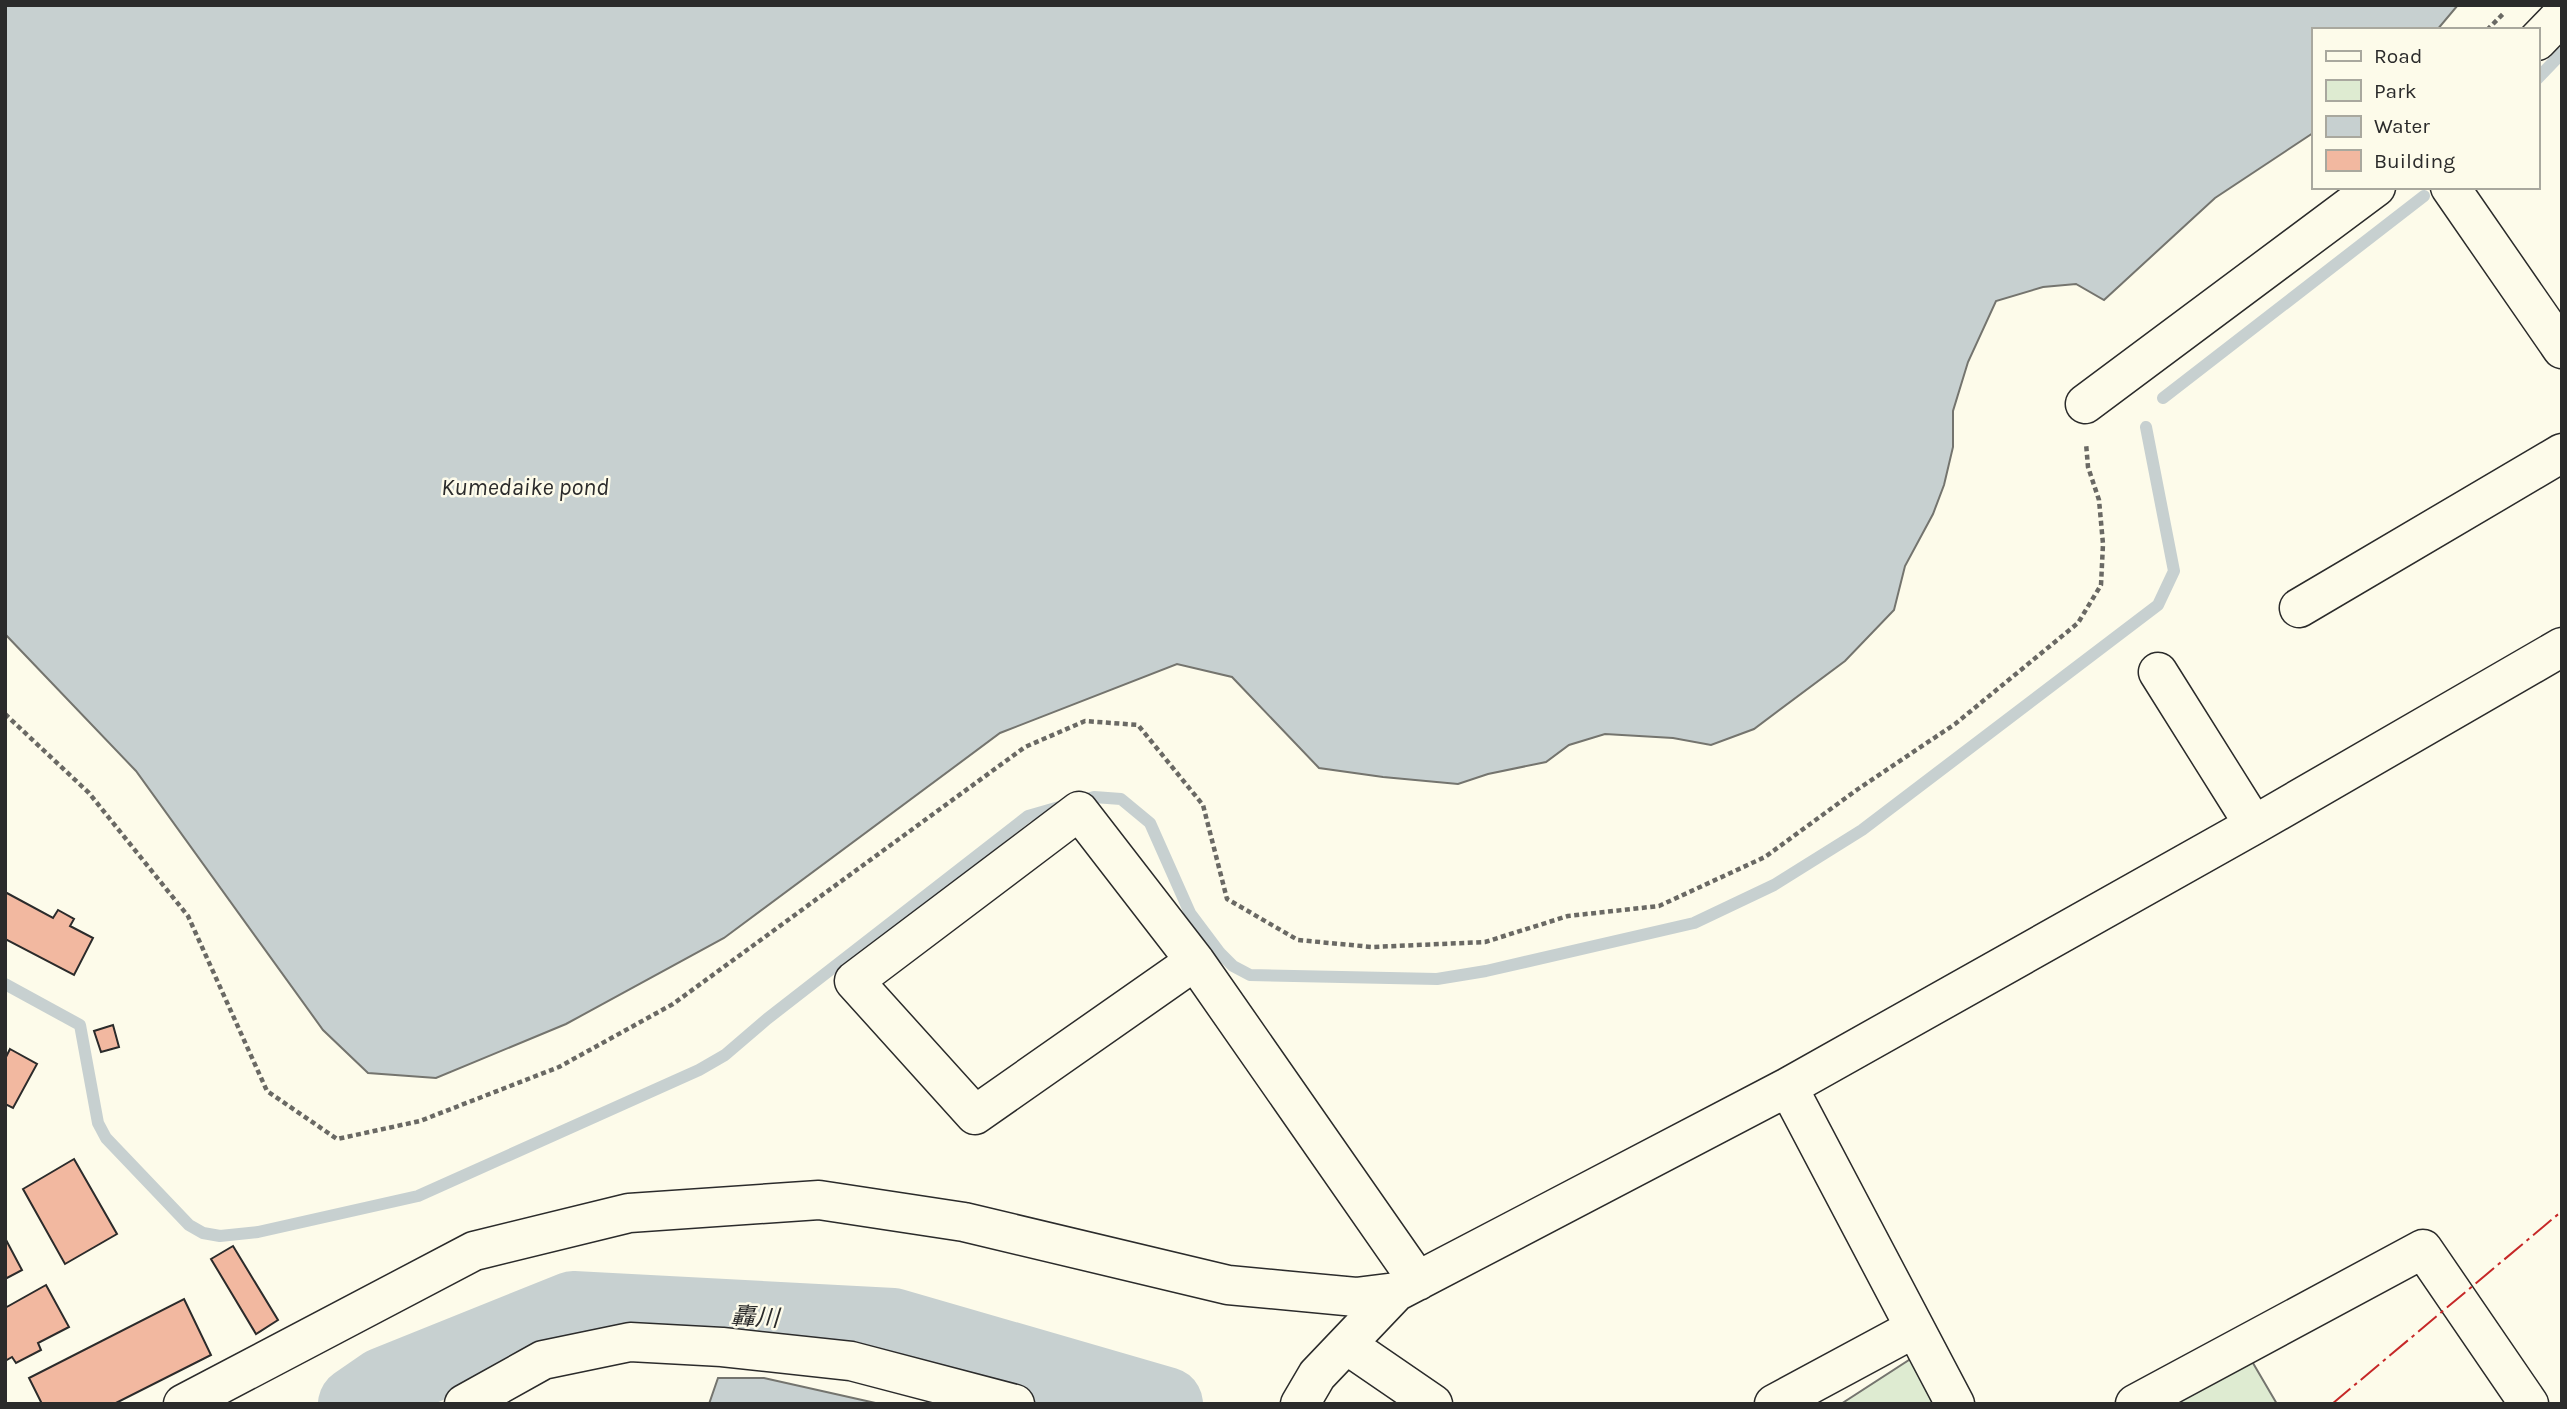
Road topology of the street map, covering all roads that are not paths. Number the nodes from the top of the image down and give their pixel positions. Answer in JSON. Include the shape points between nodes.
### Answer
{"nodes":[{"id":1,"x":2562,"y":15,"type":"edge"},
{"id":2,"x":2539,"y":39,"type":"edge"},
{"id":3,"x":2373,"y":189,"type":"edge"},
{"id":4,"x":2451,"y":189,"type":"edge"},
{"id":5,"x":2557,"y":331,"type":"edge"},
{"id":6,"x":2085,"y":404,"type":"dead end"},
{"id":7,"x":2562,"y":453,"type":"edge"},
{"id":8,"x":2299,"y":608,"type":"dead end"},
{"id":9,"x":2562,"y":647,"type":"edge"},
{"id":10,"x":2158,"y":672,"type":"dead end"},
{"id":11,"x":2254,"y":825,"type":"junction"},
{"id":12,"x":1195,"y":961,"type":"junction"},
{"id":13,"x":1788,"y":1087,"type":"junction"},
{"id":14,"x":1407,"y":1287,"type":"junction"},
{"id":15,"x":1916,"y":1328,"type":"junction"},
{"id":16,"x":1347,"y":1345,"type":"junction"},
{"id":17,"x":183,"y":1404,"type":"edge"},
{"id":18,"x":464,"y":1404,"type":"edge"},
{"id":19,"x":1015,"y":1404,"type":"edge"},
{"id":20,"x":1300,"y":1404,"type":"edge"},
{"id":21,"x":1433,"y":1404,"type":"edge"},
{"id":22,"x":1774,"y":1404,"type":"edge"},
{"id":23,"x":1955,"y":1404,"type":"edge"},
{"id":24,"x":2135,"y":1404,"type":"edge"},
{"id":25,"x":2529,"y":1404,"type":"edge"}],
"edges":[{"from":1,"to":2,"type":"street"},
{"from":3,"to":6,"type":"street"},
{"from":4,"to":5,"type":"street"},
{"from":7,"to":8,"type":"street"},
{"from":9,"to":11,"type":"street"},
{"from":10,"to":11,"type":"street"},
{"from":11,"to":13,"type":"street"},
{"from":12,"to":12,"type":"street","via":[[1079,811],[854,981],[975,1115]]},
{"from":12,"to":14,"type":"street"},
{"from":13,"to":14,"type":"street"},
{"from":13,"to":15,"type":"street"},
{"from":14,"to":16,"type":"street"},
{"from":14,"to":17,"type":"street","via":[[1356,1297],[1228,1285],[964,1222],[820,1200],[629,1213],[474,1251]]},
{"from":15,"to":22,"type":"street"},
{"from":15,"to":23,"type":"street"},
{"from":16,"to":20,"type":"street","via":[[1317,1376]]},
{"from":16,"to":21,"type":"street"},
{"from":18,"to":19,"type":"street","via":[[543,1360],[630,1342],[850,1361]]},
{"from":24,"to":25,"type":"street","via":[[2423,1249]]}]}
